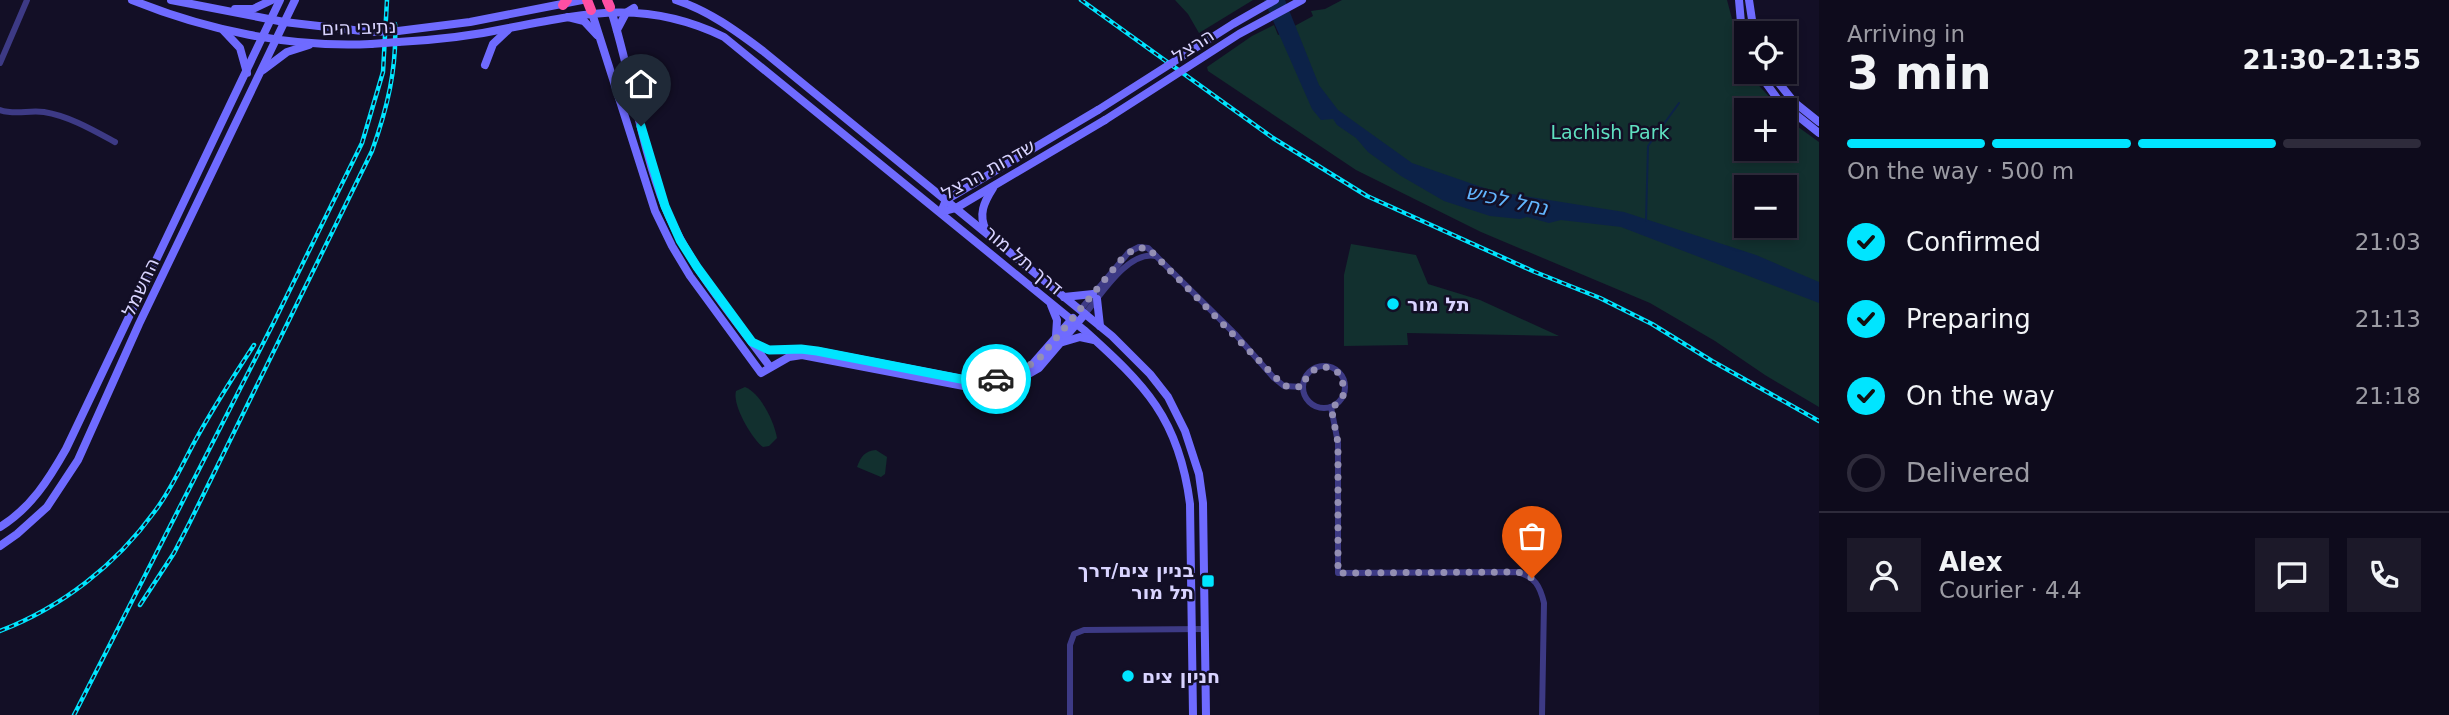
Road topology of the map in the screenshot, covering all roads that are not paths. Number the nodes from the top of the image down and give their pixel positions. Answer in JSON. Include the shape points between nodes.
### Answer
{"nodes":[{"id":1,"x":27,"y":0,"type":"edge"},
{"id":2,"x":132,"y":0,"type":"edge"},
{"id":3,"x":171,"y":0,"type":"edge"},
{"id":4,"x":271,"y":0,"type":"edge"},
{"id":5,"x":280,"y":0,"type":"edge"},
{"id":6,"x":295,"y":0,"type":"edge"},
{"id":7,"x":582,"y":0,"type":"edge"},
{"id":8,"x":676,"y":0,"type":"edge"},
{"id":9,"x":1275,"y":0,"type":"edge"},
{"id":10,"x":1302,"y":0,"type":"edge"},
{"id":11,"x":1739,"y":0,"type":"edge"},
{"id":12,"x":1749,"y":0,"type":"edge"},
{"id":13,"x":565,"y":3,"type":"edge"},
{"id":14,"x":609,"y":4,"type":"edge"},
{"id":15,"x":589,"y":5,"type":"edge"},
{"id":16,"x":636,"y":6,"type":"junction"},
{"id":17,"x":215,"y":9,"type":"junction"},
{"id":18,"x":558,"y":17,"type":"junction"},
{"id":19,"x":272,"y":19,"type":"junction"},
{"id":20,"x":1741,"y":21,"type":"edge"},
{"id":21,"x":1752,"y":21,"type":"edge"},
{"id":22,"x":284,"y":22,"type":"junction"},
{"id":23,"x":221,"y":28,"type":"junction"},
{"id":24,"x":510,"y":28,"type":"junction"},
{"id":25,"x":617,"y":30,"type":"junction"},
{"id":26,"x":264,"y":36,"type":"junction"},
{"id":27,"x":276,"y":38,"type":"junction"},
{"id":28,"x":600,"y":39,"type":"junction"},
{"id":29,"x":313,"y":44,"type":"junction"},
{"id":30,"x":0,"y":63,"type":"edge"},
{"id":31,"x":485,"y":65,"type":"dead end"},
{"id":32,"x":261,"y":72,"type":"junction"},
{"id":33,"x":247,"y":73,"type":"junction"},
{"id":34,"x":1766,"y":84,"type":"edge"},
{"id":35,"x":1780,"y":84,"type":"edge"},
{"id":36,"x":0,"y":110,"type":"edge"},
{"id":37,"x":1098,"y":110,"type":"joint"},
{"id":38,"x":1105,"y":120,"type":"joint"},
{"id":39,"x":1819,"y":122,"type":"edge"},
{"id":40,"x":1819,"y":133,"type":"edge"},
{"id":41,"x":115,"y":142,"type":"dead end"},
{"id":42,"x":996,"y":185,"type":"junction"},
{"id":43,"x":946,"y":200,"type":"junction"},
{"id":44,"x":956,"y":208,"type":"junction"},
{"id":45,"x":942,"y":212,"type":"junction"},
{"id":46,"x":990,"y":236,"type":"junction"},
{"id":47,"x":1065,"y":297,"type":"junction"},
{"id":48,"x":1095,"y":297,"type":"junction"},
{"id":49,"x":1047,"y":300,"type":"junction"},
{"id":50,"x":1082,"y":312,"type":"junction"},
{"id":51,"x":1074,"y":322,"type":"junction"},
{"id":52,"x":1100,"y":326,"type":"junction"},
{"id":53,"x":1058,"y":341,"type":"junction"},
{"id":54,"x":1096,"y":341,"type":"junction"},
{"id":55,"x":752,"y":342,"type":"junction"},
{"id":56,"x":788,"y":350,"type":"junction"},
{"id":57,"x":768,"y":364,"type":"junction"},
{"id":58,"x":1303,"y":387,"type":"junction"},
{"id":59,"x":1331,"y":407,"type":"junction"},
{"id":60,"x":0,"y":527,"type":"edge"},
{"id":61,"x":0,"y":545,"type":"edge"},
{"id":62,"x":1193,"y":629,"type":"junction"},
{"id":63,"x":1205,"y":629,"type":"junction"},
{"id":64,"x":1070,"y":715,"type":"edge"},
{"id":65,"x":1193,"y":715,"type":"edge"},
{"id":66,"x":1206,"y":715,"type":"edge"},
{"id":67,"x":1542,"y":715,"type":"edge"}],
"edges":[{"from":1,"to":30,"type":"street"},
{"from":2,"to":23,"type":"street","name":"נתיבי הים"},
{"from":3,"to":17,"type":"street","name":"נתיבי הים"},
{"from":4,"to":17,"type":"street","via":[[253,9]]},
{"from":5,"to":19,"type":"street","name":"החשמל"},
{"from":6,"to":22,"type":"street","name":"החשמל"},
{"from":7,"to":13,"type":"street","name":"נתיבי הים"},
{"from":8,"to":43,"type":"street","name":"דרך תל מור","via":[[736,30]]},
{"from":9,"to":37,"type":"street","name":"הרצל","bridge":true},
{"from":10,"to":38,"type":"street","name":"הרצל","bridge":true,"via":[[1239,34]]},
{"from":11,"to":20,"type":"street"},
{"from":12,"to":21,"type":"street"},
{"from":13,"to":22,"type":"street","name":"נתיבי הים","bridge":true,"via":[[470,22],[371,32]]},
{"from":14,"to":15,"type":"street","name":"דרך תל מור"},
{"from":14,"to":16,"type":"street","name":"דרך תל מור"},
{"from":14,"to":25,"type":"street"},
{"from":15,"to":18,"type":"street","name":"נתיבי הים"},
{"from":15,"to":28,"type":"street"},
{"from":16,"to":25,"type":"street"},
{"from":16,"to":45,"type":"street","name":"דרך תל מור","via":[[679,15],[724,37]]},
{"from":17,"to":19,"type":"street","name":"נתיבי הים"},
{"from":18,"to":24,"type":"street","name":"נתיבי הים"},
{"from":18,"to":28,"type":"street","via":[[584,21]]},
{"from":19,"to":22,"type":"street","name":"נתיבי הים"},
{"from":19,"to":26,"type":"street","name":"החשמל"},
{"from":22,"to":27,"type":"street","name":"החשמל"},
{"from":23,"to":26,"type":"street","name":"נתיבי הים"},
{"from":23,"to":33,"type":"street","via":[[240,48]]},
{"from":24,"to":29,"type":"street","name":"נתיבי הים","bridge":true,"via":[[462,37]]},
{"from":24,"to":31,"type":"street","via":[[493,44]]},
{"from":25,"to":55,"type":"street","via":[[665,206],[697,267]]},
{"from":26,"to":27,"type":"street","name":"נתיבי הים"},
{"from":26,"to":33,"type":"street","name":"החשמל"},
{"from":27,"to":29,"type":"street","name":"נתיבי הים"},
{"from":27,"to":32,"type":"street","name":"החשמל"},
{"from":28,"to":57,"type":"street","via":[[655,211],[672,246],[759,370]]},
{"from":29,"to":32,"type":"street","via":[[287,52]]},
{"from":32,"to":61,"type":"street","name":"החשמל","via":[[70,475],[35,519]]},
{"from":33,"to":60,"type":"street","name":"החשמל","via":[[66,449],[40,491]]},
{"from":34,"to":40,"type":"street","via":[[1779,102]]},
{"from":35,"to":39,"type":"street"},
{"from":36,"to":41,"type":"street","via":[[47,113]]},
{"from":37,"to":43,"type":"street","name":"שדרות הרצל"},
{"from":38,"to":42,"type":"street","name":"שדרות הרצל"},
{"from":42,"to":44,"type":"street","name":"שדרות הרצל"},
{"from":42,"to":46,"type":"street","via":[[981,216]]},
{"from":43,"to":44,"type":"street","name":"דרך תל מור"},
{"from":43,"to":45,"type":"street","name":"שדרות הרצל"},
{"from":44,"to":45,"type":"street","name":"שדרות הרצל"},
{"from":44,"to":46,"type":"street","name":"דרך תל מור"},
{"from":45,"to":49,"type":"street","name":"דרך תל מור"},
{"from":46,"to":47,"type":"street","name":"דרך תל מור"},
{"from":47,"to":48,"type":"street"},
{"from":47,"to":50,"type":"street","name":"דרך תל מור"},
{"from":48,"to":50,"type":"street"},
{"from":48,"to":52,"type":"street"},
{"from":48,"to":58,"type":"street","via":[[1134,259],[1158,256],[1274,378],[1284,386]]},
{"from":49,"to":51,"type":"street","name":"דרך תל מור"},
{"from":49,"to":53,"type":"street","via":[[1057,320]]},
{"from":50,"to":51,"type":"street"},
{"from":50,"to":52,"type":"street","name":"דרך תל מור"},
{"from":51,"to":53,"type":"street"},
{"from":51,"to":54,"type":"street","name":"דרך תל מור"},
{"from":52,"to":63,"type":"street","name":"דרך תל מור","via":[[1168,397],[1192,450],[1203,503]]},
{"from":53,"to":54,"type":"street","via":[[1080,337]]},
{"from":53,"to":56,"type":"street","via":[[1023,370],[978,382],[817,351]]},
{"from":53,"to":57,"type":"street","via":[[1045,362],[1030,374],[988,388],[802,355]]},
{"from":54,"to":62,"type":"street","name":"דרך תל מור","via":[[1156,404],[1179,454],[1190,504]]},
{"from":55,"to":56,"type":"street","via":[[769,350]]},
{"from":55,"to":57,"type":"street"},
{"from":56,"to":57,"type":"street"},
{"from":58,"to":59,"type":"street","via":[[1312,404]]},
{"from":58,"to":59,"type":"street","via":[[1312,370],[1324,366],[1335,370],[1345,388],[1341,400]]},
{"from":59,"to":67,"type":"street","via":[[1338,443],[1338,573],[1518,572],[1532,578],[1544,603]]},
{"from":62,"to":63,"type":"street"},
{"from":62,"to":64,"type":"street","via":[[1084,630],[1074,634]]},
{"from":62,"to":65,"type":"street","name":"דרך תל מור"},
{"from":63,"to":66,"type":"street","name":"דרך תל מור"}]}
